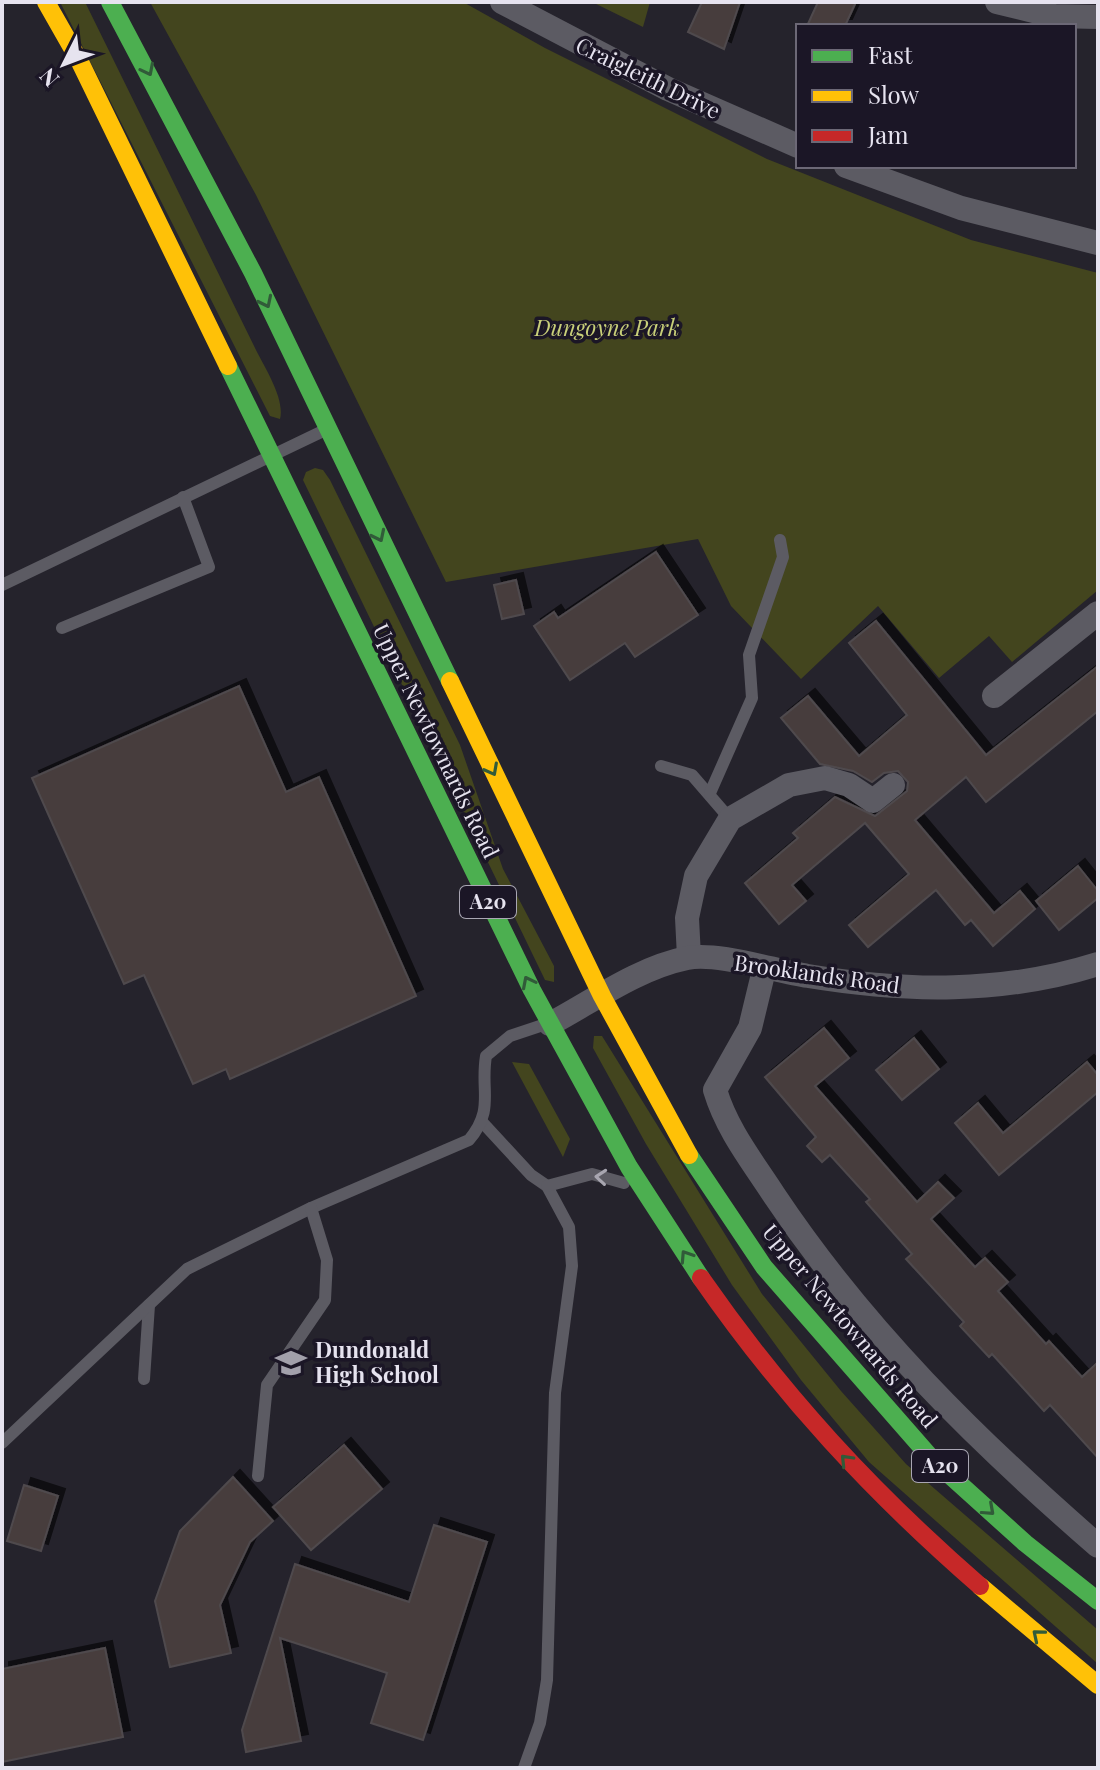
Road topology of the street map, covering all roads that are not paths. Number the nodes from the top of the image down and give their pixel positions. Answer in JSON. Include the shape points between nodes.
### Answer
{"nodes":[{"id":1,"x":46,"y":2,"type":"edge"},
{"id":2,"x":110,"y":2,"type":"edge"},
{"id":3,"x":502,"y":2,"type":"edge"},
{"id":4,"x":997,"y":2,"type":"edge"},
{"id":5,"x":1098,"y":17,"type":"edge"},
{"id":6,"x":796,"y":145,"type":"edge"},
{"id":7,"x":851,"y":168,"type":"edge"},
{"id":8,"x":1098,"y":243,"type":"edge"},
{"id":9,"x":327,"y":429,"type":"junction"},
{"id":10,"x":272,"y":454,"type":"junction"},
{"id":11,"x":183,"y":497,"type":"junction"},
{"id":12,"x":780,"y":540,"type":"dead end"},
{"id":13,"x":2,"y":585,"type":"edge"},
{"id":14,"x":1098,"y":613,"type":"edge"},
{"id":15,"x":62,"y":628,"type":"dead end"},
{"id":16,"x":994,"y":696,"type":"dead end"},
{"id":17,"x":661,"y":766,"type":"dead end"},
{"id":18,"x":893,"y":785,"type":"dead end"},
{"id":19,"x":710,"y":793,"type":"junction"},
{"id":20,"x":730,"y":819,"type":"junction"},
{"id":21,"x":689,"y":957,"type":"junction"},
{"id":22,"x":1098,"y":964,"type":"edge"},
{"id":23,"x":764,"y":970,"type":"junction"},
{"id":24,"x":602,"y":996,"type":"junction"},
{"id":25,"x":550,"y":1024,"type":"junction"},
{"id":26,"x":483,"y":1123,"type":"junction"},
{"id":27,"x":547,"y":1186,"type":"junction"},
{"id":28,"x":650,"y":1201,"type":"junction"},
{"id":29,"x":311,"y":1208,"type":"junction"},
{"id":30,"x":149,"y":1305,"type":"junction"},
{"id":31,"x":144,"y":1379,"type":"dead end"},
{"id":32,"x":2,"y":1443,"type":"edge"},
{"id":33,"x":258,"y":1476,"type":"dead end"},
{"id":34,"x":1098,"y":1546,"type":"edge"},
{"id":35,"x":1098,"y":1601,"type":"edge"},
{"id":36,"x":1098,"y":1685,"type":"edge"},
{"id":37,"x":524,"y":1768,"type":"edge"}],
"edges":[{"from":1,"to":10,"type":"highway","name":"Upper Newtownards Road","number":"A20"},
{"from":2,"to":9,"type":"highway","name":"Upper Newtownards Road","number":"A20","one_way":true,"via":[[253,273]]},
{"from":3,"to":6,"type":"street","name":"Craigleith Drive","via":[[668,89]]},
{"from":4,"to":5,"type":"street","via":[[1054,16]]},
{"from":7,"to":8,"type":"street","via":[[961,208]]},
{"from":9,"to":10,"type":"lane"},
{"from":9,"to":24,"type":"highway","name":"Upper Newtownards Road","number":"A20","one_way":true},
{"from":10,"to":11,"type":"lane"},
{"from":25,"to":10,"type":"highway","name":"Upper Newtownards Road","number":"A20","one_way":true},
{"from":11,"to":13,"type":"lane"},
{"from":11,"to":15,"type":"lane","via":[[209,567]]},
{"from":12,"to":19,"type":"lane","via":[[783,557],[749,655],[752,698]]},
{"from":14,"to":16,"type":"street"},
{"from":17,"to":19,"type":"lane","via":[[692,775]]},
{"from":18,"to":20,"type":"street","via":[[873,801],[849,785],[825,778],[789,785]]},
{"from":19,"to":20,"type":"lane"},
{"from":20,"to":21,"type":"street","via":[[696,876],[687,918]]},
{"from":21,"to":23,"type":"street","name":"Brooklands Road"},
{"from":21,"to":24,"type":"street","name":"Brooklands Road"},
{"from":22,"to":23,"type":"street","name":"Brooklands Road","via":[[1052,979],[934,990]]},
{"from":23,"to":34,"type":"street","via":[[750,1028],[715,1090],[724,1120],[806,1243],[866,1320],[978,1438]]},
{"from":24,"to":25,"type":"street","name":"Brooklands Road"},
{"from":24,"to":35,"type":"highway","name":"Upper Newtownards Road","number":"A20","one_way":true,"via":[[697,1170],[764,1267],[932,1459]]},
{"from":25,"to":26,"type":"lane","via":[[510,1036],[486,1056]]},
{"from":25,"to":28,"type":"highway","name":"Upper Newtownards Road","number":"A20"},
{"from":26,"to":27,"type":"lane"},
{"from":26,"to":29,"type":"lane","via":[[469,1140]]},
{"from":28,"to":27,"type":"lane","one_way":true,"via":[[603,1174]]},
{"from":27,"to":37,"type":"lane","via":[[569,1227],[572,1266],[555,1393],[547,1680],[540,1723]]},
{"from":36,"to":28,"type":"highway","name":"Upper Newtownards Road","number":"A20","one_way":true,"via":[[936,1547],[843,1458],[721,1310]]},
{"from":29,"to":30,"type":"lane","via":[[187,1269]]},
{"from":29,"to":33,"type":"lane","via":[[327,1260],[325,1300],[267,1385]]},
{"from":30,"to":31,"type":"lane"},
{"from":30,"to":32,"type":"lane"}]}
